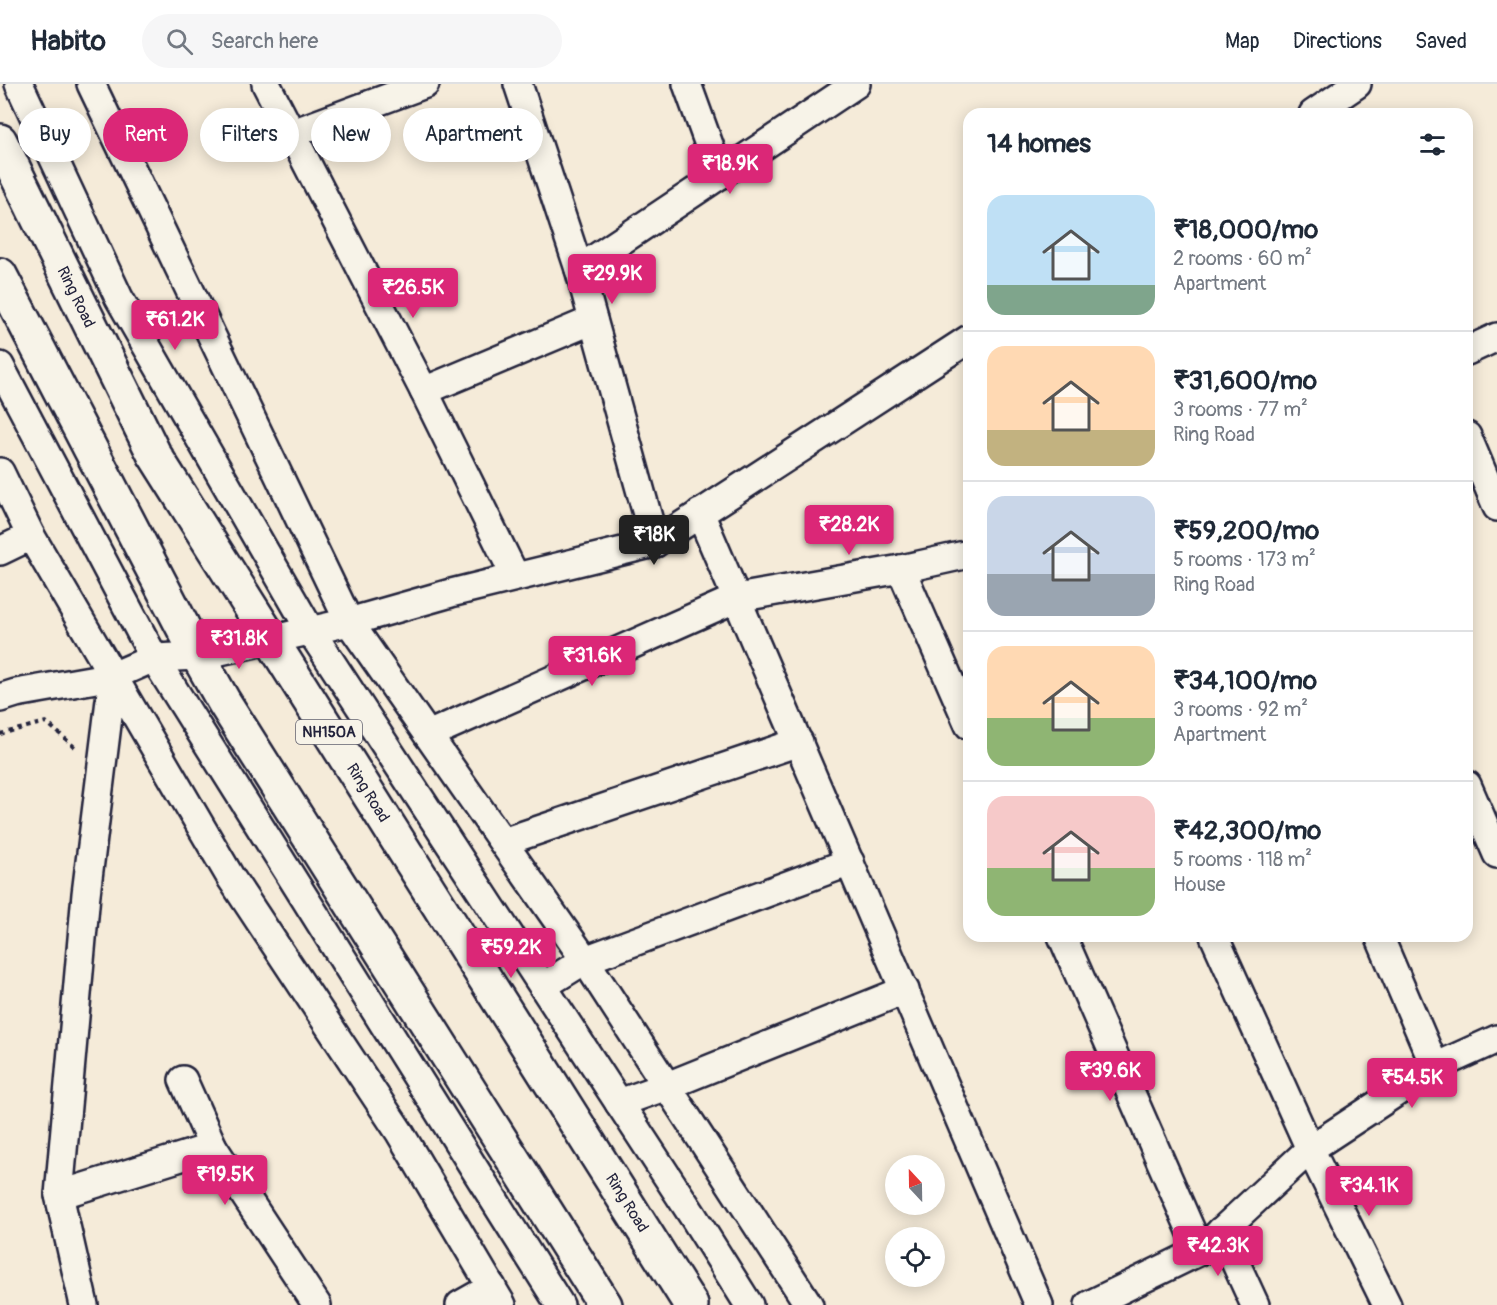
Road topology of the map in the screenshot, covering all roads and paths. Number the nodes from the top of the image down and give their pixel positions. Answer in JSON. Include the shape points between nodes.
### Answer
{"nodes":[{"id":1,"x":19,"y":84,"type":"edge"},
{"id":2,"x":91,"y":84,"type":"edge"},
{"id":3,"x":266,"y":84,"type":"edge"},
{"id":4,"x":425,"y":84,"type":"edge"},
{"id":5,"x":518,"y":84,"type":"edge"},
{"id":6,"x":687,"y":84,"type":"edge"},
{"id":7,"x":1357,"y":84,"type":"edge"},
{"id":8,"x":851,"y":86,"type":"edge"},
{"id":9,"x":279,"y":108,"type":"edge"},
{"id":10,"x":1322,"y":108,"type":"edge"},
{"id":11,"x":299,"y":131,"type":"edge"},
{"id":12,"x":0,"y":141,"type":"edge"},
{"id":13,"x":299,"y":145,"type":"edge"},
{"id":14,"x":720,"y":175,"type":"junction"},
{"id":15,"x":579,"y":269,"type":"junction"},
{"id":16,"x":0,"y":275,"type":"edge"},
{"id":17,"x":593,"y":320,"type":"junction"},
{"id":18,"x":1497,"y":337,"type":"edge"},
{"id":19,"x":963,"y":343,"type":"edge"},
{"id":20,"x":1473,"y":348,"type":"edge"},
{"id":21,"x":0,"y":366,"type":"edge"},
{"id":22,"x":424,"y":391,"type":"junction"},
{"id":23,"x":1473,"y":450,"type":"edge"},
{"id":24,"x":0,"y":472,"type":"edge"},
{"id":25,"x":1497,"y":507,"type":"edge"},
{"id":26,"x":700,"y":513,"type":"junction"},
{"id":27,"x":31,"y":536,"type":"junction"},
{"id":28,"x":655,"y":543,"type":"junction"},
{"id":29,"x":0,"y":551,"type":"edge"},
{"id":30,"x":963,"y":555,"type":"edge"},
{"id":31,"x":901,"y":569,"type":"junction"},
{"id":32,"x":515,"y":576,"type":"junction"},
{"id":33,"x":737,"y":598,"type":"junction"},
{"id":34,"x":349,"y":622,"type":"junction"},
{"id":35,"x":310,"y":630,"type":"junction"},
{"id":36,"x":271,"y":640,"type":"junction"},
{"id":37,"x":198,"y":656,"type":"junction"},
{"id":38,"x":154,"y":658,"type":"junction"},
{"id":39,"x":113,"y":676,"type":"junction"},
{"id":40,"x":0,"y":698,"type":"edge"},
{"id":41,"x":963,"y":711,"type":"edge"},
{"id":42,"x":0,"y":734,"type":"edge"},
{"id":43,"x":428,"y":735,"type":"junction"},
{"id":44,"x":799,"y":742,"type":"junction"},
{"id":45,"x":100,"y":770,"type":"junction"},
{"id":46,"x":1473,"y":799,"type":"edge"},
{"id":47,"x":503,"y":842,"type":"junction"},
{"id":48,"x":1497,"y":854,"type":"edge"},
{"id":49,"x":850,"y":862,"type":"junction"},
{"id":50,"x":1065,"y":942,"type":"edge"},
{"id":51,"x":1217,"y":942,"type":"edge"},
{"id":52,"x":1382,"y":942,"type":"edge"},
{"id":53,"x":585,"y":960,"type":"junction"},
{"id":54,"x":543,"y":986,"type":"junction"},
{"id":55,"x":905,"y":990,"type":"junction"},
{"id":56,"x":1497,"y":1039,"type":"edge"},
{"id":57,"x":1435,"y":1066,"type":"junction"},
{"id":58,"x":183,"y":1080,"type":"dead end"},
{"id":59,"x":667,"y":1086,"type":"junction"},
{"id":60,"x":619,"y":1103,"type":"junction"},
{"id":61,"x":213,"y":1147,"type":"junction"},
{"id":62,"x":1310,"y":1149,"type":"junction"},
{"id":63,"x":59,"y":1195,"type":"junction"},
{"id":64,"x":1221,"y":1231,"type":"junction"},
{"id":65,"x":1200,"y":1251,"type":"junction"},
{"id":66,"x":497,"y":1296,"type":"edge"},
{"id":67,"x":1122,"y":1298,"type":"edge"},
{"id":68,"x":84,"y":1305,"type":"edge"},
{"id":69,"x":317,"y":1305,"type":"edge"},
{"id":70,"x":460,"y":1305,"type":"edge"},
{"id":71,"x":560,"y":1305,"type":"edge"},
{"id":72,"x":605,"y":1305,"type":"edge"},
{"id":73,"x":691,"y":1305,"type":"edge"},
{"id":74,"x":748,"y":1305,"type":"edge"},
{"id":75,"x":809,"y":1305,"type":"edge"},
{"id":76,"x":1039,"y":1305,"type":"edge"},
{"id":77,"x":1089,"y":1305,"type":"edge"},
{"id":78,"x":1255,"y":1305,"type":"edge"},
{"id":79,"x":1387,"y":1305,"type":"edge"}],
"edges":[{"from":1,"to":35,"type":"street","via":[[119,298]]},
{"from":2,"to":34,"type":"street"},
{"from":3,"to":9,"type":"street"},
{"from":4,"to":11,"type":"street"},
{"from":5,"to":15,"type":"street"},
{"from":6,"to":14,"type":"street"},
{"from":7,"to":10,"type":"street"},
{"from":8,"to":14,"type":"street"},
{"from":12,"to":36,"type":"highway","name":"Ring Road","number":"NH150A","via":[[154,454]]},
{"from":13,"to":22,"type":"street"},
{"from":14,"to":15,"type":"street"},
{"from":15,"to":17,"type":"street"},
{"from":16,"to":37,"type":"highway"},
{"from":17,"to":22,"type":"street"},
{"from":17,"to":28,"type":"street"},
{"from":18,"to":20,"type":"street"},
{"from":19,"to":26,"type":"street"},
{"from":21,"to":38,"type":"street"},
{"from":22,"to":32,"type":"street"},
{"from":23,"to":25,"type":"street"},
{"from":24,"to":27,"type":"street"},
{"from":26,"to":28,"type":"street"},
{"from":26,"to":33,"type":"street"},
{"from":27,"to":29,"type":"street"},
{"from":27,"to":39,"type":"street"},
{"from":28,"to":32,"type":"street"},
{"from":30,"to":31,"type":"street"},
{"from":31,"to":33,"type":"street"},
{"from":31,"to":41,"type":"street"},
{"from":32,"to":34,"type":"street"},
{"from":33,"to":43,"type":"street"},
{"from":33,"to":44,"type":"street"},
{"from":34,"to":35,"type":"street"},
{"from":34,"to":43,"type":"street"},
{"from":35,"to":36,"type":"street"},
{"from":35,"to":54,"type":"street"},
{"from":36,"to":37,"type":"street"},
{"from":36,"to":73,"type":"highway","name":"Ring Road","number":"NH150A"},
{"from":37,"to":38,"type":"street"},
{"from":37,"to":72,"type":"highway"},
{"from":38,"to":39,"type":"street"},
{"from":38,"to":71,"type":"street"},
{"from":39,"to":40,"type":"street"},
{"from":39,"to":45,"type":"street"},
{"from":39,"to":66,"type":"street","via":[[231,878],[400,1133]]},
{"from":42,"to":45,"type":"path","via":[[46,722]]},
{"from":43,"to":47,"type":"street"},
{"from":44,"to":47,"type":"street"},
{"from":44,"to":49,"type":"street"},
{"from":45,"to":63,"type":"street"},
{"from":46,"to":48,"type":"street"},
{"from":47,"to":53,"type":"street"},
{"from":49,"to":53,"type":"street"},
{"from":49,"to":55,"type":"street"},
{"from":50,"to":65,"type":"street"},
{"from":51,"to":62,"type":"street"},
{"from":52,"to":57,"type":"street"},
{"from":53,"to":54,"type":"street"},
{"from":53,"to":59,"type":"street"},
{"from":54,"to":60,"type":"street"},
{"from":55,"to":59,"type":"street"},
{"from":55,"to":76,"type":"street"},
{"from":56,"to":57,"type":"street"},
{"from":57,"to":62,"type":"street"},
{"from":58,"to":61,"type":"street"},
{"from":59,"to":60,"type":"street"},
{"from":59,"to":75,"type":"street"},
{"from":60,"to":74,"type":"street"},
{"from":61,"to":63,"type":"street"},
{"from":61,"to":69,"type":"street"},
{"from":62,"to":64,"type":"street"},
{"from":62,"to":79,"type":"street"},
{"from":63,"to":68,"type":"street"},
{"from":64,"to":65,"type":"street"},
{"from":64,"to":78,"type":"street"},
{"from":65,"to":67,"type":"street"},
{"from":66,"to":70,"type":"street"},
{"from":67,"to":77,"type":"street"}]}
